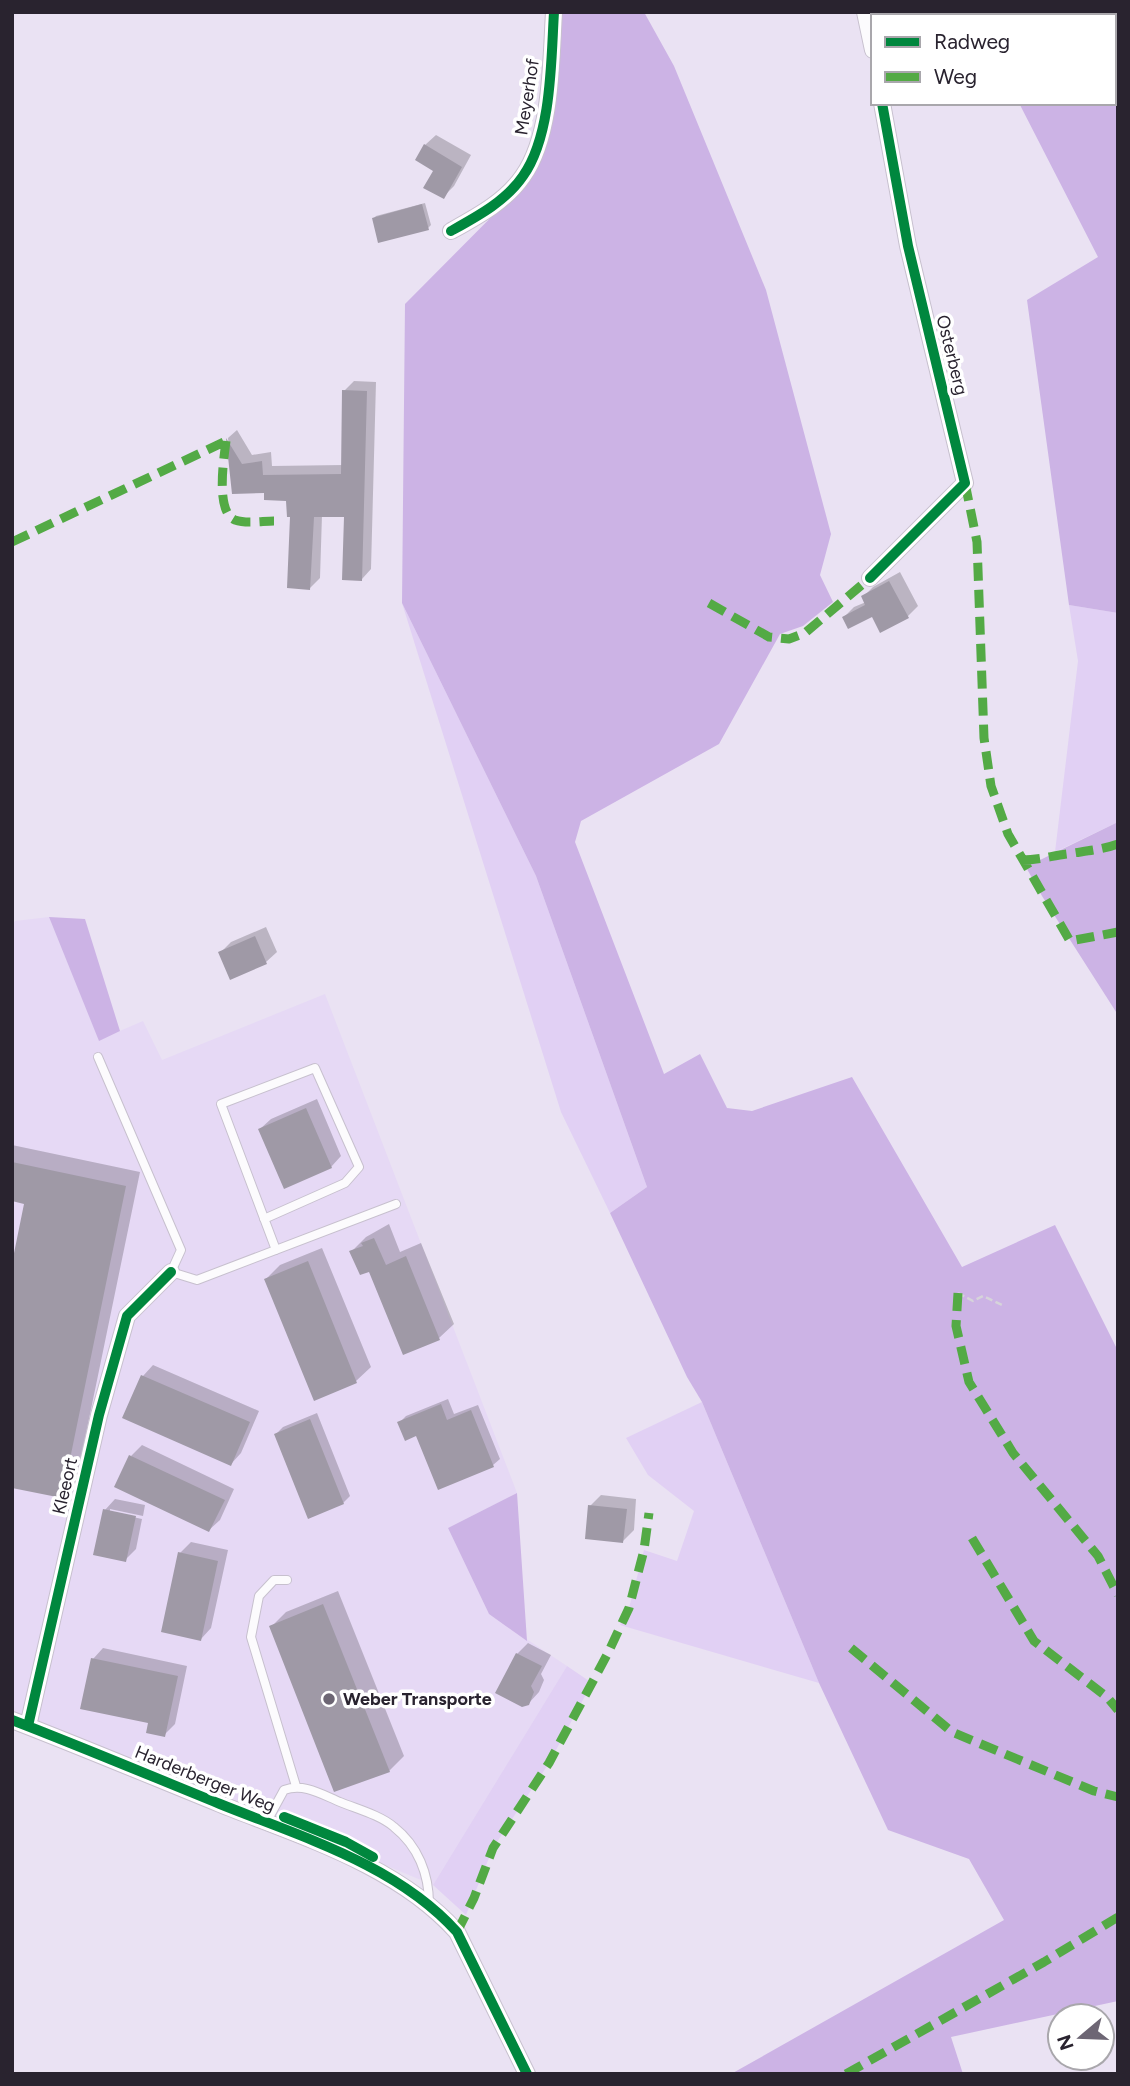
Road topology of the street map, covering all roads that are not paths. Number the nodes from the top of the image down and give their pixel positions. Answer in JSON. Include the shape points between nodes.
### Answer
{"nodes":[{"id":1,"x":554,"y":12,"type":"edge"},
{"id":2,"x":864,"y":12,"type":"edge"},
{"id":3,"x":871,"y":42,"type":"edge"},
{"id":4,"x":882,"y":105,"type":"edge"},
{"id":5,"x":451,"y":231,"type":"dead end"},
{"id":6,"x":870,"y":578,"type":"dead end"},
{"id":7,"x":98,"y":1056,"type":"dead end"},
{"id":8,"x":396,"y":1204,"type":"dead end"},
{"id":9,"x":264,"y":1219,"type":"junction"},
{"id":10,"x":276,"y":1250,"type":"junction"},
{"id":11,"x":171,"y":1272,"type":"junction"},
{"id":12,"x":287,"y":1580,"type":"dead end"},
{"id":13,"x":20,"y":1723,"type":"edge"},
{"id":14,"x":296,"y":1786,"type":"junction"},
{"id":15,"x":266,"y":1823,"type":"junction"},
{"id":16,"x":429,"y":1904,"type":"junction"},
{"id":17,"x":527,"y":2074,"type":"edge"}],
"edges":[{"from":1,"to":5,"type":"street","name":"Meyerhof","via":[[549,94],[539,140],[524,175],[501,200]]},
{"from":2,"to":3,"type":"street"},
{"from":4,"to":6,"type":"street","name":"Osterberg","via":[[908,246],[965,483]]},
{"from":7,"to":11,"type":"lane","via":[[181,1251]]},
{"from":8,"to":10,"type":"lane"},
{"from":9,"to":9,"type":"lane","via":[[221,1104],[315,1068],[359,1167],[345,1183]]},
{"from":9,"to":10,"type":"lane"},
{"from":10,"to":11,"type":"lane","via":[[198,1280]]},
{"from":11,"to":13,"type":"street","name":"Kleeort","via":[[127,1316]]},
{"from":12,"to":14,"type":"lane","via":[[274,1580],[259,1596],[251,1637]]},
{"from":13,"to":15,"type":"street","name":"Harderberger Weg"},
{"from":14,"to":15,"type":"lane","via":[[284,1790]]},
{"from":14,"to":16,"type":"lane","via":[[393,1825],[418,1854]]},
{"from":15,"to":16,"type":"street","name":"Harderberger Weg","via":[[355,1860]]},
{"from":16,"to":17,"type":"street","name":"Harderberger Weg","via":[[457,1932]]}]}
